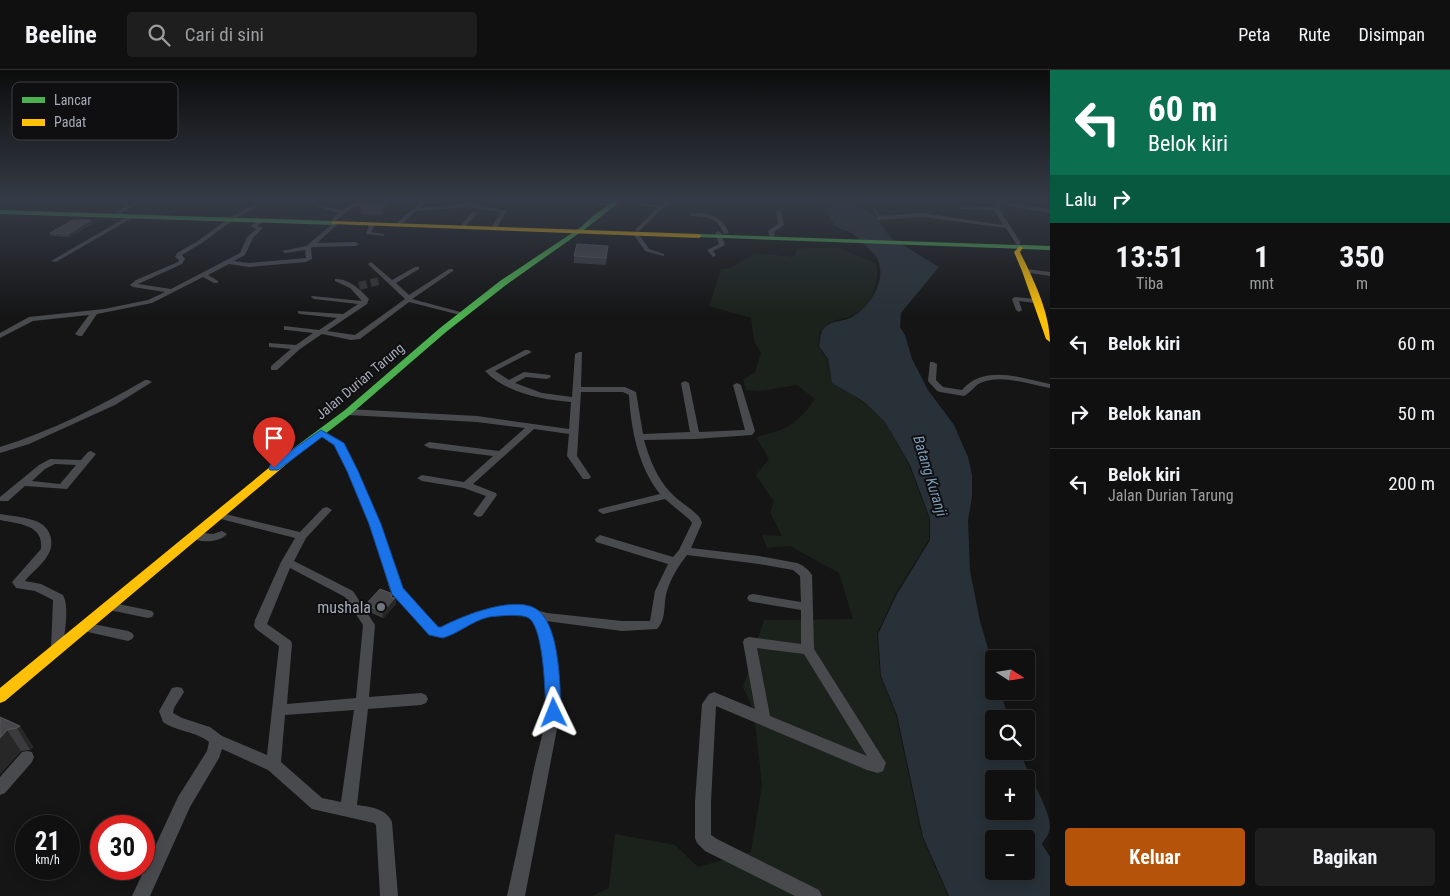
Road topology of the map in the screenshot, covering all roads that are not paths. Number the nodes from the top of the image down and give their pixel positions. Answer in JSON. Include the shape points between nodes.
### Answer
{"nodes":[{"id":1,"x":92,"y":240,"type":"edge"},
{"id":2,"x":203,"y":240,"type":"edge"},
{"id":3,"x":249,"y":240,"type":"edge"},
{"id":4,"x":318,"y":240,"type":"edge"},
{"id":5,"x":564,"y":240,"type":"edge"},
{"id":6,"x":641,"y":240,"type":"edge"},
{"id":7,"x":722,"y":240,"type":"edge"},
{"id":8,"x":851,"y":240,"type":"edge"},
{"id":9,"x":1016,"y":240,"type":"edge"},
{"id":10,"x":356,"y":244,"type":"dead end"},
{"id":11,"x":1050,"y":244,"type":"edge"},
{"id":12,"x":1019,"y":245,"type":"junction"},
{"id":13,"x":309,"y":247,"type":"junction"},
{"id":14,"x":1050,"y":248,"type":"edge"},
{"id":15,"x":285,"y":251,"type":"dead end"},
{"id":16,"x":662,"y":255,"type":"dead end"},
{"id":17,"x":713,"y":255,"type":"dead end"},
{"id":18,"x":54,"y":261,"type":"dead end"},
{"id":19,"x":230,"y":262,"type":"junction"},
{"id":20,"x":370,"y":264,"type":"dead end"},
{"id":21,"x":417,"y":268,"type":"dead end"},
{"id":22,"x":450,"y":270,"type":"dead end"},
{"id":23,"x":1026,"y":271,"type":"junction"},
{"id":24,"x":1050,"y":274,"type":"edge"},
{"id":25,"x":202,"y":275,"type":"junction"},
{"id":26,"x":338,"y":280,"type":"dead end"},
{"id":27,"x":379,"y":281,"type":"tunnel mouth"},
{"id":28,"x":391,"y":281,"type":"junction"},
{"id":29,"x":216,"y":282,"type":"dead end"},
{"id":30,"x":173,"y":291,"type":"junction"},
{"id":31,"x":314,"y":297,"type":"dead end"},
{"id":32,"x":409,"y":299,"type":"junction"},
{"id":33,"x":1036,"y":301,"type":"junction"},
{"id":34,"x":365,"y":303,"type":"junction"},
{"id":35,"x":1019,"y":310,"type":"dead end"},
{"id":36,"x":94,"y":312,"type":"junction"},
{"id":37,"x":300,"y":312,"type":"dead end"},
{"id":38,"x":464,"y":314,"type":"junction"},
{"id":39,"x":342,"y":316,"type":"junction"},
{"id":40,"x":287,"y":328,"type":"dead end"},
{"id":41,"x":321,"y":332,"type":"junction"},
{"id":42,"x":80,"y":334,"type":"dead end"},
{"id":43,"x":0,"y":336,"type":"edge"},
{"id":44,"x":1050,"y":339,"type":"edge"},
{"id":45,"x":272,"y":345,"type":"dead end"},
{"id":46,"x":297,"y":347,"type":"junction"},
{"id":47,"x":528,"y":352,"type":"dead end"},
{"id":48,"x":579,"y":354,"type":"dead end"},
{"id":49,"x":933,"y":364,"type":"dead end"},
{"id":50,"x":274,"y":368,"type":"dead end"},
{"id":51,"x":547,"y":377,"type":"dead end"},
{"id":52,"x":148,"y":382,"type":"dead end"},
{"id":53,"x":685,"y":383,"type":"dead end"},
{"id":54,"x":509,"y":384,"type":"junction"},
{"id":55,"x":737,"y":386,"type":"dead end"},
{"id":56,"x":1050,"y":386,"type":"edge"},
{"id":57,"x":577,"y":389,"type":"junction"},
{"id":58,"x":577,"y":400,"type":"junction"},
{"id":59,"x":348,"y":412,"type":"junction"},
{"id":60,"x":533,"y":426,"type":"junction"},
{"id":61,"x":574,"y":432,"type":"junction"},
{"id":62,"x":321,"y":433,"type":"junction"},
{"id":63,"x":695,"y":436,"type":"junction"},
{"id":64,"x":639,"y":437,"type":"junction"},
{"id":65,"x":429,"y":445,"type":"dead end"},
{"id":66,"x":0,"y":450,"type":"edge"},
{"id":67,"x":91,"y":454,"type":"dead end"},
{"id":68,"x":501,"y":454,"type":"junction"},
{"id":69,"x":82,"y":463,"type":"junction"},
{"id":70,"x":586,"y":477,"type":"dead end"},
{"id":71,"x":422,"y":478,"type":"dead end"},
{"id":72,"x":24,"y":483,"type":"junction"},
{"id":73,"x":466,"y":484,"type":"junction"},
{"id":74,"x":667,"y":495,"type":"junction"},
{"id":75,"x":1,"y":501,"type":"edge"},
{"id":76,"x":327,"y":510,"type":"dead end"},
{"id":77,"x":603,"y":511,"type":"dead end"},
{"id":78,"x":478,"y":514,"type":"dead end"},
{"id":79,"x":217,"y":515,"type":"junction"},
{"id":80,"x":0,"y":517,"type":"edge"},
{"id":81,"x":222,"y":534,"type":"dead end"},
{"id":82,"x":194,"y":535,"type":"junction"},
{"id":83,"x":302,"y":536,"type":"junction"},
{"id":84,"x":600,"y":539,"type":"dead end"},
{"id":85,"x":684,"y":551,"type":"junction"},
{"id":86,"x":288,"y":562,"type":"junction"},
{"id":87,"x":675,"y":562,"type":"junction"},
{"id":88,"x":753,"y":598,"type":"dead end"},
{"id":89,"x":108,"y":606,"type":"junction"},
{"id":90,"x":807,"y":607,"type":"junction"},
{"id":91,"x":148,"y":614,"type":"dead end"},
{"id":92,"x":534,"y":614,"type":"junction"},
{"id":93,"x":83,"y":627,"type":"junction"},
{"id":94,"x":128,"y":636,"type":"dead end"},
{"id":95,"x":57,"y":648,"type":"junction"},
{"id":96,"x":808,"y":650,"type":"junction"},
{"id":97,"x":177,"y":692,"type":"dead end"},
{"id":98,"x":0,"y":697,"type":"edge"},
{"id":99,"x":422,"y":699,"type":"dead end"},
{"id":100,"x":362,"y":704,"type":"junction"},
{"id":101,"x":278,"y":710,"type":"junction"},
{"id":102,"x":764,"y":719,"type":"junction"},
{"id":103,"x":218,"y":740,"type":"junction"},
{"id":104,"x":26,"y":757,"type":"dead end"},
{"id":105,"x":273,"y":765,"type":"junction"},
{"id":106,"x":0,"y":788,"type":"edge"},
{"id":107,"x":348,"y":810,"type":"junction"},
{"id":108,"x":141,"y":896,"type":"edge"},
{"id":109,"x":389,"y":896,"type":"edge"},
{"id":110,"x":516,"y":896,"type":"edge"},
{"id":111,"x":813,"y":896,"type":"edge"}],
"edges":[{"from":1,"to":18,"type":"street"},
{"from":2,"to":30,"type":"street","via":[[179,254],[180,263],[133,285]]},
{"from":3,"to":19,"type":"street","via":[[245,253]]},
{"from":4,"to":13,"type":"street"},
{"from":5,"to":38,"type":"main road","name":"Jalan Durian Tarung"},
{"from":6,"to":16,"type":"street","via":[[647,250]]},
{"from":7,"to":17,"type":"street","via":[[720,248],[710,250]]},
{"from":8,"to":12,"type":"main road"},
{"from":9,"to":12,"type":"street"},
{"from":10,"to":13,"type":"street"},
{"from":11,"to":12,"type":"main road"},
{"from":12,"to":14,"type":"main road"},
{"from":12,"to":23,"type":"main road","via":[[1018,256]]},
{"from":13,"to":15,"type":"street"},
{"from":13,"to":19,"type":"street","via":[[309,259],[304,261],[249,265]]},
{"from":19,"to":25,"type":"street"},
{"from":20,"to":28,"type":"street"},
{"from":21,"to":28,"type":"street"},
{"from":22,"to":32,"type":"street"},
{"from":23,"to":24,"type":"street"},
{"from":23,"to":33,"type":"main road"},
{"from":25,"to":29,"type":"street"},
{"from":25,"to":30,"type":"street"},
{"from":26,"to":34,"type":"street","via":[[356,287],[366,299]]},
{"from":27,"to":28,"type":"street"},
{"from":28,"to":32,"type":"street"},
{"from":30,"to":36,"type":"street","via":[[142,304]]},
{"from":31,"to":34,"type":"street"},
{"from":32,"to":38,"type":"street"},
{"from":32,"to":41,"type":"street","via":[[357,337]]},
{"from":33,"to":35,"type":"street","via":[[1015,299]]},
{"from":33,"to":44,"type":"main road"},
{"from":34,"to":39,"type":"street"},
{"from":36,"to":42,"type":"street"},
{"from":36,"to":43,"type":"street","via":[[32,319]]},
{"from":37,"to":39,"type":"street"},
{"from":38,"to":59,"type":"main road","name":"Jalan Durian Tarung"},
{"from":39,"to":41,"type":"street"},
{"from":40,"to":41,"type":"street"},
{"from":41,"to":46,"type":"street"},
{"from":45,"to":46,"type":"street"},
{"from":46,"to":50,"type":"street"},
{"from":47,"to":54,"type":"street","via":[[489,370]]},
{"from":48,"to":57,"type":"street"},
{"from":49,"to":56,"type":"street","via":[[932,381],[940,389],[964,393],[977,380],[996,377]]},
{"from":51,"to":54,"type":"street","via":[[524,374]]},
{"from":52,"to":66,"type":"street","via":[[64,425]]},
{"from":53,"to":63,"type":"street"},
{"from":54,"to":58,"type":"street","via":[[531,394]]},
{"from":55,"to":63,"type":"street","via":[[750,432]]},
{"from":57,"to":58,"type":"street"},
{"from":57,"to":64,"type":"street","via":[[631,392]]},
{"from":58,"to":61,"type":"street"},
{"from":59,"to":60,"type":"street","via":[[450,416]]},
{"from":59,"to":62,"type":"main road","name":"Jalan Durian Tarung"},
{"from":60,"to":61,"type":"street"},
{"from":60,"to":68,"type":"street"},
{"from":61,"to":70,"type":"street","via":[[572,456]]},
{"from":62,"to":79,"type":"main road","name":"Jalan Durian Tarung"},
{"from":62,"to":92,"type":"street","via":[[338,443],[345,455],[375,524],[396,590],[434,631],[443,633],[488,612],[524,610]]},
{"from":63,"to":64,"type":"street"},
{"from":64,"to":74,"type":"street","via":[[650,469]]},
{"from":65,"to":68,"type":"street"},
{"from":67,"to":69,"type":"street"},
{"from":68,"to":73,"type":"street"},
{"from":69,"to":72,"type":"street","via":[[53,461]]},
{"from":69,"to":72,"type":"street","via":[[63,487]]},
{"from":71,"to":73,"type":"street"},
{"from":72,"to":75,"type":"street"},
{"from":73,"to":78,"type":"street","via":[[492,495]]},
{"from":74,"to":77,"type":"street"},
{"from":74,"to":85,"type":"street","via":[[697,520],[698,525]]},
{"from":76,"to":83,"type":"street"},
{"from":79,"to":82,"type":"main road","name":"Jalan Durian Tarung"},
{"from":79,"to":83,"type":"street"},
{"from":80,"to":95,"type":"street","via":[[36,525],[48,542],[44,554],[18,582],[59,598]]},
{"from":81,"to":82,"type":"street","via":[[215,538]]},
{"from":82,"to":89,"type":"main road","name":"Jalan Durian Tarung"},
{"from":83,"to":86,"type":"street"},
{"from":84,"to":87,"type":"street"},
{"from":85,"to":87,"type":"street"},
{"from":85,"to":90,"type":"street","via":[[797,567],[806,575]]},
{"from":86,"to":100,"type":"street","via":[[349,594],[369,625]]},
{"from":86,"to":101,"type":"street","via":[[260,620],[260,626],[286,644]]},
{"from":87,"to":92,"type":"street","via":[[661,591],[654,626],[622,626]]},
{"from":88,"to":90,"type":"street"},
{"from":89,"to":91,"type":"street"},
{"from":89,"to":93,"type":"main road","name":"Jalan Durian Tarung"},
{"from":90,"to":96,"type":"street"},
{"from":92,"to":110,"type":"street","via":[[546,638],[554,713]]},
{"from":93,"to":94,"type":"street"},
{"from":93,"to":95,"type":"main road","name":"Jalan Durian Tarung"},
{"from":95,"to":98,"type":"main road","name":"Jalan Durian Tarung"},
{"from":96,"to":102,"type":"street","via":[[749,642]]},
{"from":96,"to":102,"type":"street","via":[[878,766]]},
{"from":97,"to":103,"type":"street","via":[[168,707],[167,716],[180,724],[207,731]]},
{"from":99,"to":100,"type":"street"},
{"from":100,"to":101,"type":"street"},
{"from":100,"to":107,"type":"street"},
{"from":101,"to":105,"type":"street"},
{"from":102,"to":111,"type":"street","via":[[714,698],[709,704],[703,838]]},
{"from":103,"to":105,"type":"street"},
{"from":103,"to":108,"type":"street","via":[[214,754],[184,802]]},
{"from":104,"to":106,"type":"street"},
{"from":105,"to":107,"type":"street","via":[[318,804]]},
{"from":107,"to":109,"type":"street","via":[[379,817],[384,822]]}]}
